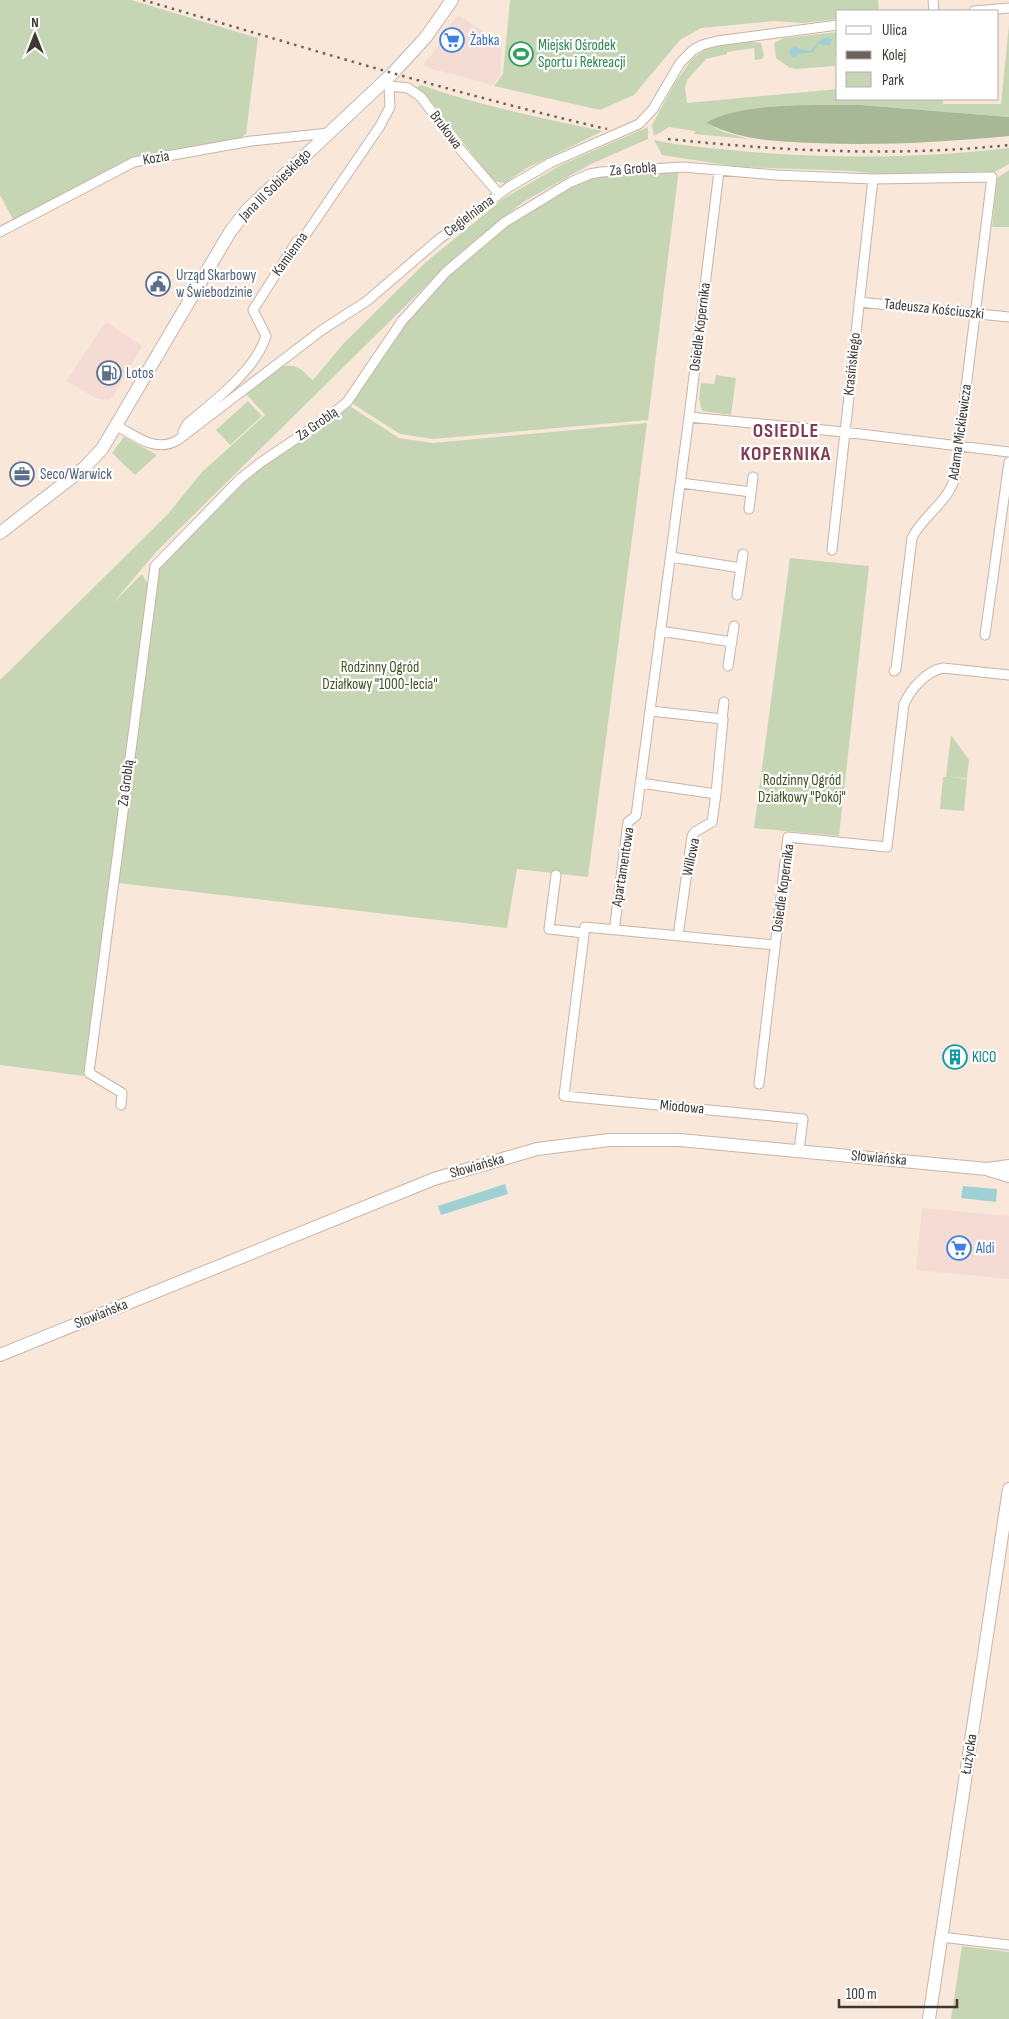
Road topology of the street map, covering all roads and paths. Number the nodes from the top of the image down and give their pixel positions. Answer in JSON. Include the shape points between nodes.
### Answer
{"nodes":[{"id":1,"x":452,"y":0,"type":"edge"},
{"id":2,"x":1009,"y":8,"type":"edge"},
{"id":3,"x":986,"y":10,"type":"edge"},
{"id":4,"x":836,"y":25,"type":"edge"},
{"id":5,"x":386,"y":84,"type":"junction"},
{"id":6,"x":329,"y":133,"type":"junction"},
{"id":7,"x":719,"y":171,"type":"junction"},
{"id":8,"x":992,"y":177,"type":"joint"},
{"id":9,"x":873,"y":179,"type":"junction"},
{"id":10,"x":499,"y":194,"type":"junction"},
{"id":11,"x":0,"y":232,"type":"edge"},
{"id":12,"x":859,"y":302,"type":"junction"},
{"id":13,"x":975,"y":314,"type":"junction"},
{"id":14,"x":1009,"y":317,"type":"edge"},
{"id":15,"x":689,"y":417,"type":"junction"},
{"id":16,"x":117,"y":426,"type":"junction"},
{"id":17,"x":844,"y":432,"type":"junction"},
{"id":18,"x":185,"y":436,"type":"junction"},
{"id":19,"x":959,"y":446,"type":"junction"},
{"id":20,"x":1009,"y":452,"type":"edge"},
{"id":21,"x":1009,"y":462,"type":"edge"},
{"id":22,"x":753,"y":477,"type":"dead end"},
{"id":23,"x":680,"y":484,"type":"junction"},
{"id":24,"x":751,"y":492,"type":"junction"},
{"id":25,"x":749,"y":509,"type":"dead end"},
{"id":26,"x":0,"y":533,"type":"edge"},
{"id":27,"x":832,"y":550,"type":"dead end"},
{"id":28,"x":743,"y":554,"type":"dead end"},
{"id":29,"x":671,"y":557,"type":"junction"},
{"id":30,"x":741,"y":568,"type":"junction"},
{"id":31,"x":737,"y":595,"type":"dead end"},
{"id":32,"x":734,"y":626,"type":"dead end"},
{"id":33,"x":660,"y":632,"type":"junction"},
{"id":34,"x":985,"y":635,"type":"dead end"},
{"id":35,"x":732,"y":642,"type":"junction"},
{"id":36,"x":728,"y":666,"type":"dead end"},
{"id":37,"x":894,"y":671,"type":"dead end"},
{"id":38,"x":1009,"y":675,"type":"edge"},
{"id":39,"x":724,"y":702,"type":"dead end"},
{"id":40,"x":651,"y":711,"type":"junction"},
{"id":41,"x":722,"y":719,"type":"junction"},
{"id":42,"x":640,"y":783,"type":"junction"},
{"id":43,"x":716,"y":794,"type":"junction"},
{"id":44,"x":556,"y":875,"type":"dead end"},
{"id":45,"x":615,"y":924,"type":"dead end"},
{"id":46,"x":679,"y":929,"type":"dead end"},
{"id":47,"x":584,"y":933,"type":"junction"},
{"id":48,"x":775,"y":945,"type":"junction"},
{"id":49,"x":759,"y":1084,"type":"dead end"},
{"id":50,"x":122,"y":1105,"type":"dead end"},
{"id":51,"x":799,"y":1150,"type":"junction"},
{"id":52,"x":1009,"y":1166,"type":"edge"},
{"id":53,"x":987,"y":1169,"type":"junction"},
{"id":54,"x":1009,"y":1176,"type":"edge"},
{"id":55,"x":0,"y":1355,"type":"edge"},
{"id":56,"x":1009,"y":1489,"type":"edge"},
{"id":57,"x":941,"y":1937,"type":"junction"},
{"id":58,"x":1009,"y":1945,"type":"edge"},
{"id":59,"x":929,"y":2019,"type":"edge"}],
"edges":[{"from":1,"to":5,"type":"street","name":"Jana III Sobieskiego"},
{"from":2,"to":3,"type":"street"},
{"from":4,"to":10,"type":"street","name":"Cegielniana","via":[[717,41],[697,47],[684,58],[653,109],[639,124],[540,168]]},
{"from":5,"to":6,"type":"street","name":"Jana III Sobieskiego"},
{"from":5,"to":10,"type":"street","name":"Brukowa","via":[[408,88],[421,96],[454,142]]},
{"from":5,"to":18,"type":"street","name":"Kamienna","via":[[391,102],[387,113],[253,310],[265,340],[229,388],[187,424],[183,432]]},
{"from":6,"to":11,"type":"street","name":"Kozia","via":[[250,142],[134,162]]},
{"from":6,"to":16,"type":"street","name":"Jana III Sobieskiego","via":[[247,210],[230,232]]},
{"from":7,"to":9,"type":"street","name":"Za Groblą"},
{"from":7,"to":15,"type":"street","name":"Osiedle Kopernika"},
{"from":7,"to":50,"type":"street","name":"Za Groblą","via":[[666,166],[590,174],[556,190],[505,222],[452,266],[413,307],[347,402],[240,479],[155,566],[89,1073],[122,1093]]},
{"from":8,"to":9,"type":"street","name":"Za Groblą"},
{"from":8,"to":13,"type":"street","name":"Adama Mickiewicza"},
{"from":9,"to":12,"type":"street","name":"Krasińskiego"},
{"from":10,"to":18,"type":"street","name":"Cegielniana","via":[[438,240],[367,301],[322,330]]},
{"from":12,"to":13,"type":"street","name":"Tadeusza Kościuszki"},
{"from":12,"to":17,"type":"street","name":"Krasińskiego"},
{"from":13,"to":14,"type":"street","name":"Tadeusza Kościuszki"},
{"from":13,"to":19,"type":"street","name":"Adama Mickiewicza"},
{"from":15,"to":17,"type":"street"},
{"from":15,"to":23,"type":"street","name":"Osiedle Kopernika"},
{"from":16,"to":18,"type":"street","name":"Cegielniana","via":[[158,446]]},
{"from":16,"to":26,"type":"street","name":"Jana III Sobieskiego","via":[[84,468]]},
{"from":17,"to":19,"type":"street"},
{"from":17,"to":27,"type":"street","name":"Krasińskiego"},
{"from":19,"to":20,"type":"street"},
{"from":19,"to":37,"type":"street","name":"Adama Mickiewicza","via":[[951,490],[917,526],[912,538]]},
{"from":21,"to":34,"type":"street"},
{"from":22,"to":24,"type":"street"},
{"from":23,"to":24,"type":"street"},
{"from":23,"to":29,"type":"street","name":"Osiedle Kopernika"},
{"from":24,"to":25,"type":"street"},
{"from":28,"to":30,"type":"street"},
{"from":29,"to":30,"type":"street"},
{"from":29,"to":33,"type":"street","name":"Osiedle Kopernika"},
{"from":30,"to":31,"type":"street"},
{"from":32,"to":35,"type":"street"},
{"from":33,"to":35,"type":"street"},
{"from":33,"to":40,"type":"street","name":"Osiedle Kopernika"},
{"from":35,"to":36,"type":"street"},
{"from":38,"to":48,"type":"street","name":"Osiedle Kopernika","via":[[935,669],[908,695],[904,704],[887,847],[788,837]]},
{"from":39,"to":41,"type":"street"},
{"from":40,"to":41,"type":"street"},
{"from":40,"to":42,"type":"street","name":"Osiedle Kopernika"},
{"from":41,"to":43,"type":"street"},
{"from":42,"to":43,"type":"street"},
{"from":42,"to":45,"type":"street","name":"Apartamentowa","via":[[636,816],[628,822]]},
{"from":43,"to":46,"type":"street","name":"Willowa","via":[[712,822],[692,836]]},
{"from":44,"to":47,"type":"street","via":[[549,929]]},
{"from":47,"to":48,"type":"street","name":"Osiedle Kopernika","via":[[585,927]]},
{"from":47,"to":51,"type":"street","name":"Miodowa","via":[[564,1096],[804,1118]]},
{"from":48,"to":49,"type":"street","name":"Osiedle Kopernika"},
{"from":51,"to":53,"type":"street","name":"Słowiańska"},
{"from":51,"to":55,"type":"street","name":"Słowiańska","via":[[680,1140],[635,1140],[574,1144],[521,1153],[434,1179]]},
{"from":52,"to":53,"type":"street","name":"Słowiańska"},
{"from":53,"to":54,"type":"street","name":"Słowiańska"},
{"from":56,"to":57,"type":"street","name":"Łużycka"},
{"from":57,"to":58,"type":"street"},
{"from":57,"to":59,"type":"street","name":"Łużycka"}]}
